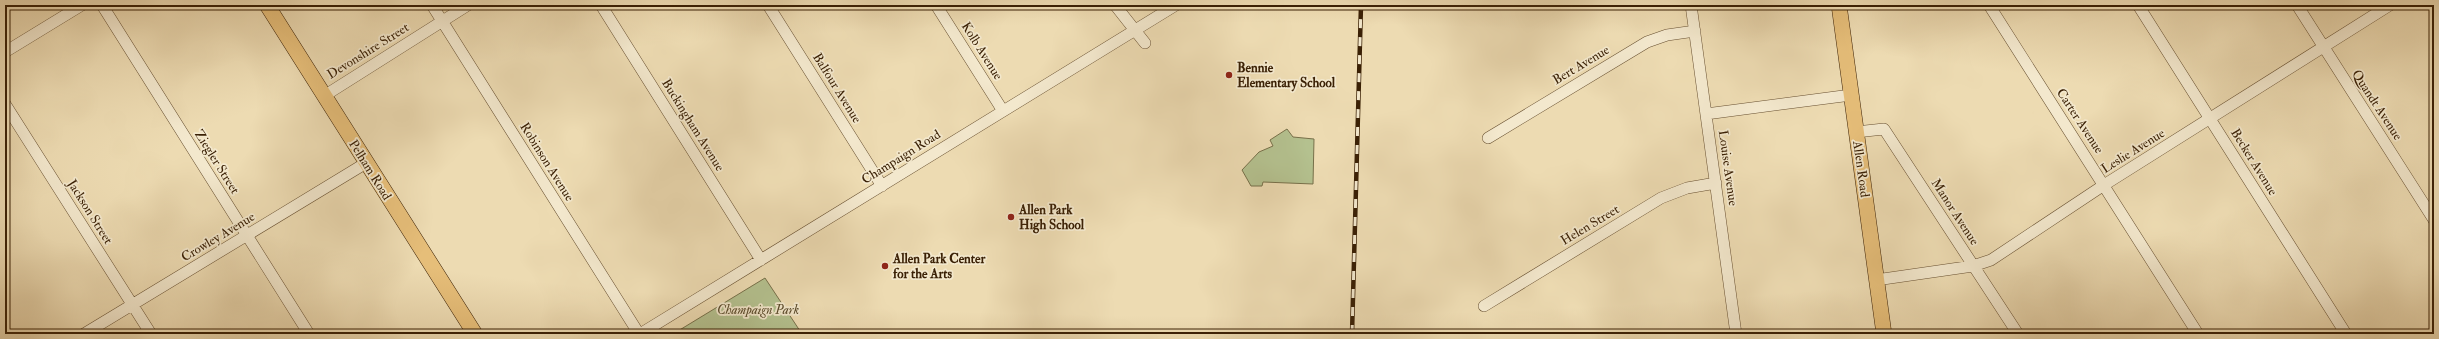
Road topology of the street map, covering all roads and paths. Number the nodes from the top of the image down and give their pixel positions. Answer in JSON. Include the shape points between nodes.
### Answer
{"nodes":[{"id":1,"x":82,"y":5,"type":"edge"},
{"id":2,"x":102,"y":5,"type":"edge"},
{"id":3,"x":267,"y":5,"type":"edge"},
{"id":4,"x":432,"y":5,"type":"edge"},
{"id":5,"x":468,"y":5,"type":"edge"},
{"id":6,"x":601,"y":5,"type":"edge"},
{"id":7,"x":768,"y":5,"type":"edge"},
{"id":8,"x":936,"y":5,"type":"edge"},
{"id":9,"x":1115,"y":5,"type":"edge"},
{"id":10,"x":1176,"y":5,"type":"edge"},
{"id":11,"x":1691,"y":5,"type":"edge"},
{"id":12,"x":1839,"y":5,"type":"edge"},
{"id":13,"x":1989,"y":5,"type":"edge"},
{"id":14,"x":2138,"y":5,"type":"edge"},
{"id":15,"x":2297,"y":5,"type":"edge"},
{"id":16,"x":2390,"y":5,"type":"edge"},
{"id":17,"x":442,"y":21,"type":"junction"},
{"id":18,"x":1134,"y":31,"type":"junction"},
{"id":19,"x":1695,"y":31,"type":"junction"},
{"id":20,"x":1145,"y":43,"type":"dead end"},
{"id":21,"x":2323,"y":47,"type":"junction"},
{"id":22,"x":5,"y":52,"type":"edge"},
{"id":23,"x":1851,"y":95,"type":"junction"},
{"id":24,"x":324,"y":96,"type":"junction"},
{"id":25,"x":5,"y":104,"type":"edge"},
{"id":26,"x":1003,"y":111,"type":"junction"},
{"id":27,"x":1706,"y":114,"type":"junction"},
{"id":28,"x":2210,"y":119,"type":"junction"},
{"id":29,"x":1856,"y":132,"type":"junction"},
{"id":30,"x":1488,"y":138,"type":"dead end"},
{"id":31,"x":366,"y":163,"type":"junction"},
{"id":32,"x":1716,"y":183,"type":"junction"},
{"id":33,"x":2104,"y":185,"type":"junction"},
{"id":34,"x":882,"y":186,"type":"junction"},
{"id":35,"x":2434,"y":220,"type":"edge"},
{"id":36,"x":247,"y":235,"type":"junction"},
{"id":37,"x":761,"y":260,"type":"junction"},
{"id":38,"x":1973,"y":266,"type":"junction"},
{"id":39,"x":1876,"y":280,"type":"junction"},
{"id":40,"x":132,"y":305,"type":"junction"},
{"id":41,"x":1484,"y":306,"type":"dead end"},
{"id":42,"x":84,"y":334,"type":"edge"},
{"id":43,"x":151,"y":334,"type":"edge"},
{"id":44,"x":309,"y":334,"type":"edge"},
{"id":45,"x":474,"y":334,"type":"edge"},
{"id":46,"x":640,"y":334,"type":"edge"},
{"id":47,"x":1736,"y":334,"type":"edge"},
{"id":48,"x":1884,"y":334,"type":"edge"},
{"id":49,"x":2018,"y":334,"type":"edge"},
{"id":50,"x":2198,"y":334,"type":"edge"},
{"id":51,"x":2346,"y":334,"type":"edge"}],
"edges":[{"from":1,"to":22,"type":"street"},
{"from":2,"to":36,"type":"street","name":"Ziegler Street"},
{"from":3,"to":24,"type":"main road","name":"Pelham Road"},
{"from":4,"to":17,"type":"street","name":"Robinson Avenue"},
{"from":5,"to":17,"type":"street","name":"Devonshire Street"},
{"from":6,"to":37,"type":"street","name":"Buckingham Avenue"},
{"from":7,"to":34,"type":"street","name":"Balfour Avenue"},
{"from":8,"to":26,"type":"street","name":"Kolb Avenue"},
{"from":9,"to":18,"type":"street"},
{"from":10,"to":18,"type":"street","name":"Champaign Road"},
{"from":11,"to":19,"type":"street","name":"Louise Avenue"},
{"from":12,"to":23,"type":"main road","name":"Allen Road"},
{"from":13,"to":33,"type":"street","name":"Carter Avenue"},
{"from":14,"to":28,"type":"street","name":"Becker Avenue"},
{"from":15,"to":21,"type":"street","name":"Quandt Avenue"},
{"from":16,"to":21,"type":"street","name":"Leslie Avenue"},
{"from":17,"to":24,"type":"street","name":"Devonshire Street"},
{"from":17,"to":46,"type":"street","name":"Robinson Avenue"},
{"from":18,"to":20,"type":"street"},
{"from":18,"to":26,"type":"street","name":"Champaign Road"},
{"from":19,"to":27,"type":"street","name":"Louise Avenue"},
{"from":19,"to":30,"type":"street","name":"Bert Avenue","via":[[1667,35],[1647,42]]},
{"from":21,"to":28,"type":"street","name":"Leslie Avenue"},
{"from":21,"to":35,"type":"street","name":"Quandt Avenue"},
{"from":23,"to":27,"type":"street"},
{"from":23,"to":29,"type":"main road","name":"Allen Road"},
{"from":24,"to":31,"type":"main road","name":"Pelham Road"},
{"from":25,"to":40,"type":"street","name":"Jackson Street"},
{"from":26,"to":34,"type":"street","name":"Champaign Road"},
{"from":27,"to":32,"type":"street","name":"Louise Avenue"},
{"from":28,"to":33,"type":"street","name":"Leslie Avenue"},
{"from":28,"to":51,"type":"street","name":"Becker Avenue"},
{"from":29,"to":38,"type":"street","name":"Manor Avenue","via":[[1884,129]]},
{"from":29,"to":39,"type":"main road","name":"Allen Road"},
{"from":31,"to":36,"type":"street","name":"Crowley Avenue"},
{"from":31,"to":45,"type":"main road","name":"Pelham Road"},
{"from":32,"to":41,"type":"street","name":"Helen Street","via":[[1687,188],[1661,198]]},
{"from":32,"to":47,"type":"street","name":"Louise Avenue"},
{"from":33,"to":38,"type":"street","name":"Leslie Avenue","via":[[1990,260]]},
{"from":33,"to":50,"type":"street","name":"Carter Avenue"},
{"from":34,"to":37,"type":"street","name":"Champaign Road"},
{"from":36,"to":40,"type":"street","name":"Crowley Avenue"},
{"from":36,"to":44,"type":"street","name":"Ziegler Street"},
{"from":37,"to":46,"type":"street","name":"Champaign Road"},
{"from":38,"to":39,"type":"street","name":"Leslie Avenue"},
{"from":38,"to":49,"type":"street","name":"Manor Avenue"},
{"from":39,"to":48,"type":"main road","name":"Allen Road"},
{"from":40,"to":42,"type":"street","name":"Crowley Avenue"},
{"from":40,"to":43,"type":"street","name":"Jackson Street"}]}
